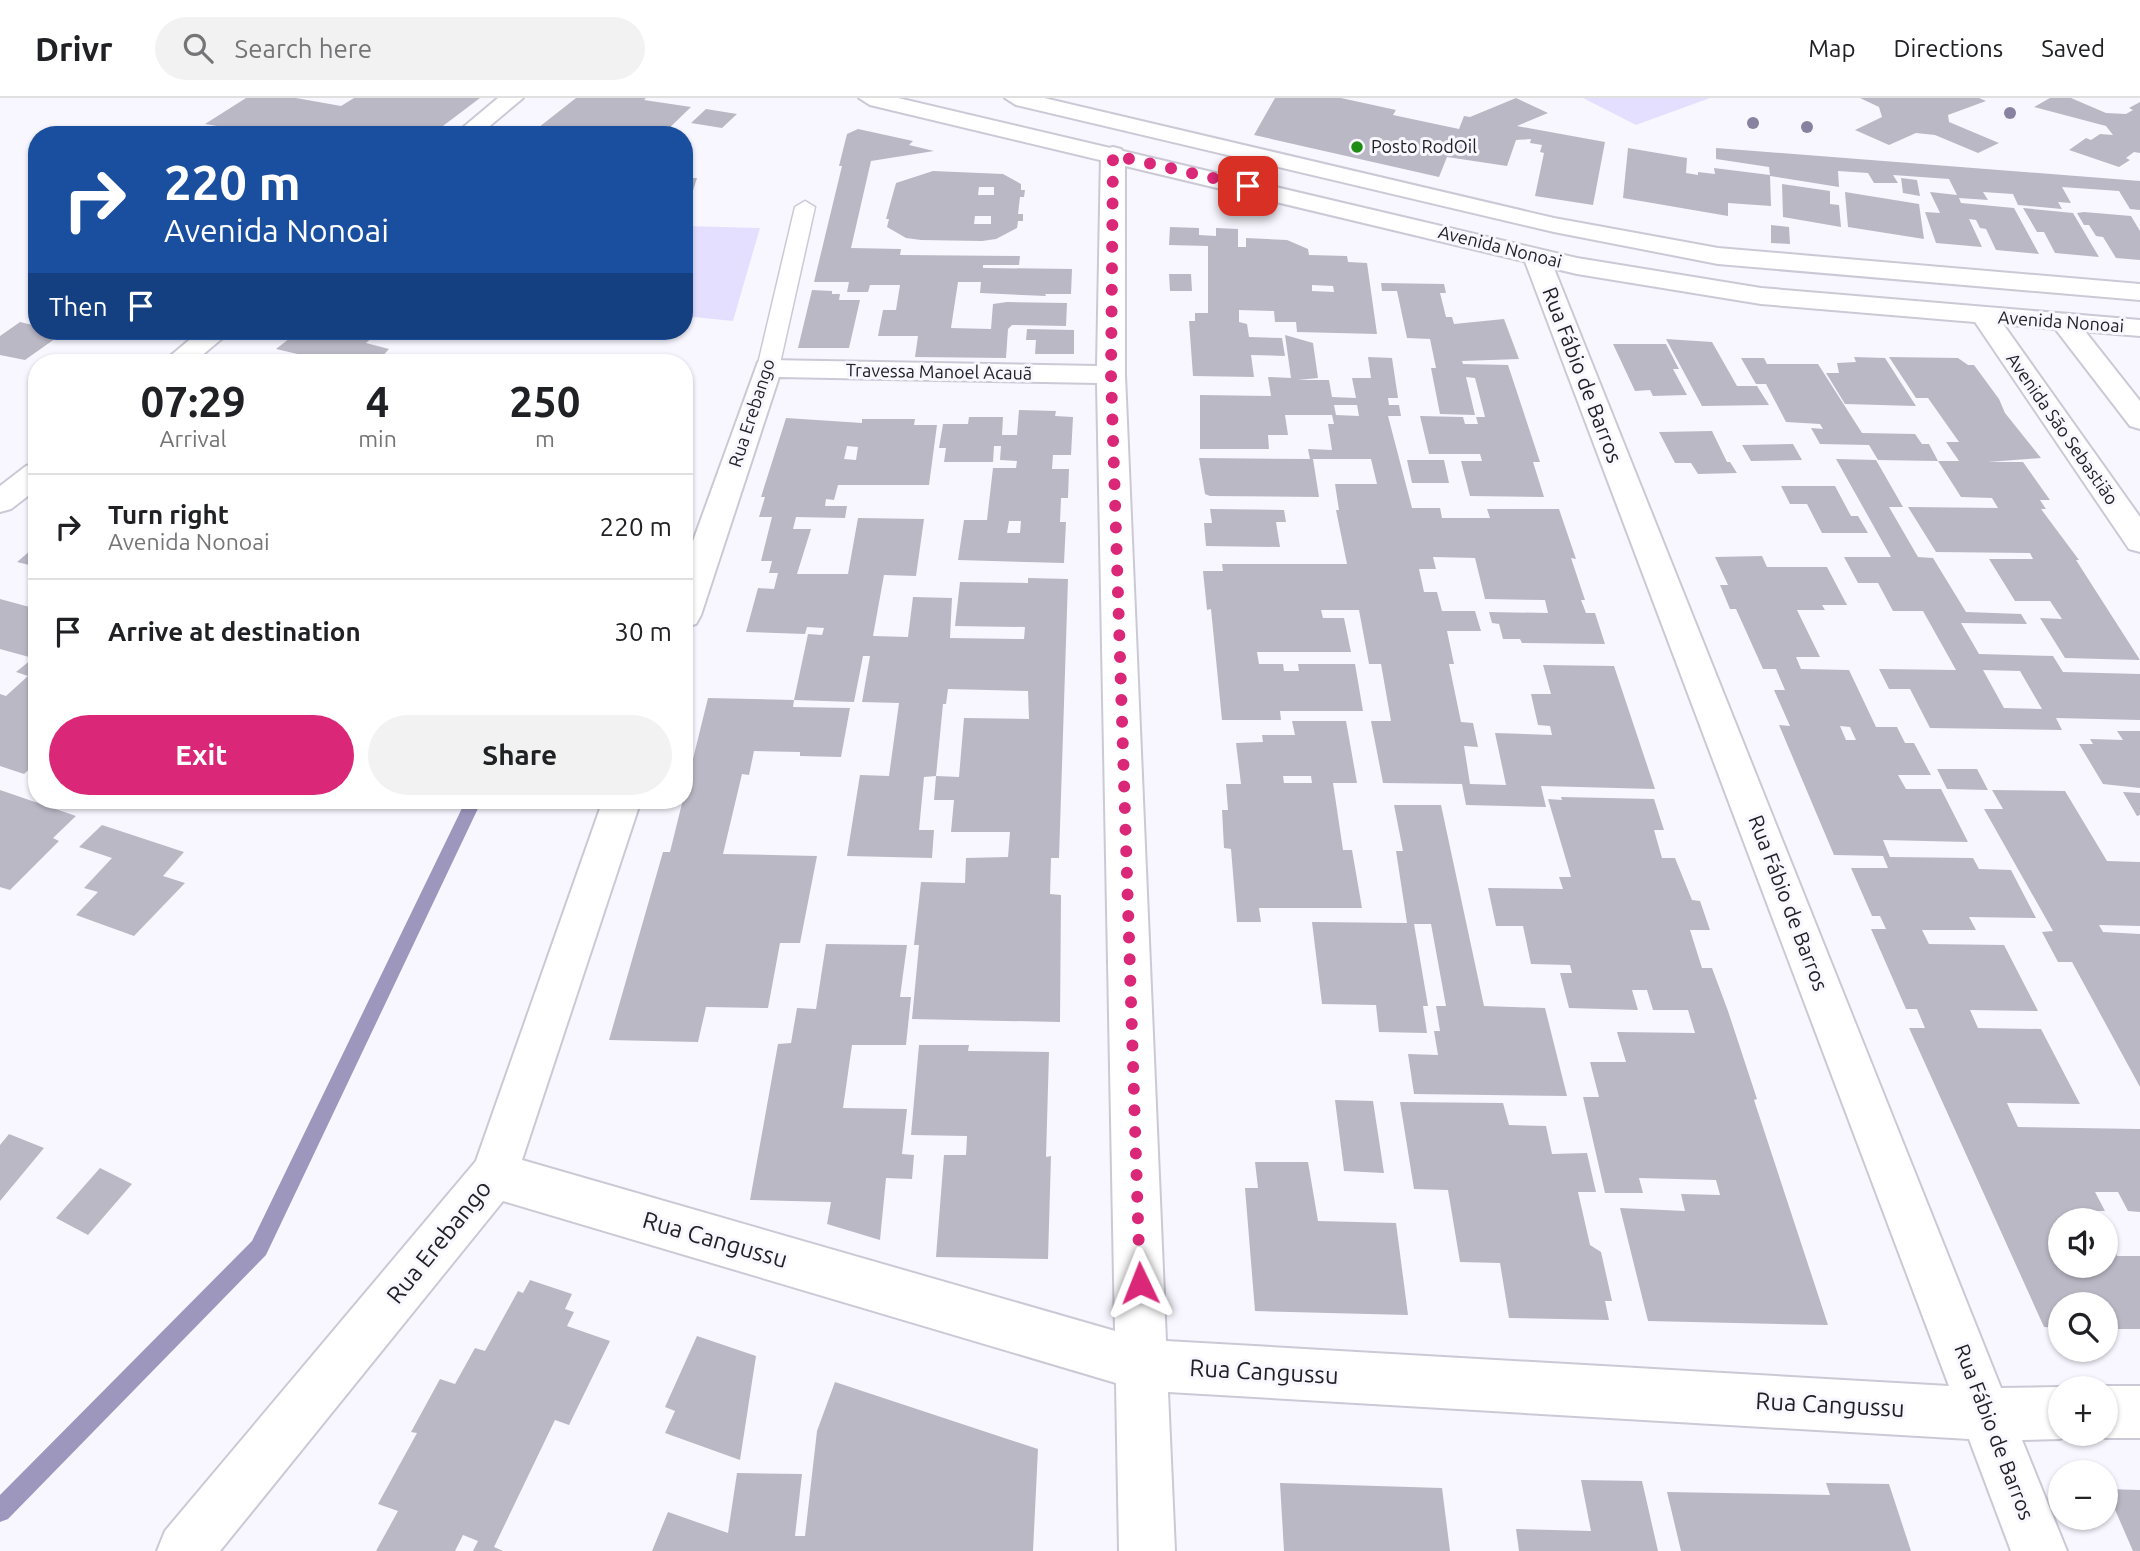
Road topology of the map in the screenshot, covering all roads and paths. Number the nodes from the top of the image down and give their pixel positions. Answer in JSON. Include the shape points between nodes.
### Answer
{"nodes":[{"id":1,"x":512,"y":98,"type":"edge"},
{"id":2,"x":870,"y":98,"type":"edge"},
{"id":3,"x":1016,"y":98,"type":"edge"},
{"id":4,"x":476,"y":126,"type":"edge"},
{"id":5,"x":1113,"y":155,"type":"junction"},
{"id":6,"x":806,"y":207,"type":"dead end"},
{"id":7,"x":1536,"y":256,"type":"junction"},
{"id":8,"x":2140,"y":292,"type":"edge"},
{"id":9,"x":2140,"y":310,"type":"edge"},
{"id":10,"x":1984,"y":316,"type":"junction"},
{"id":11,"x":2063,"y":322,"type":"junction"},
{"id":12,"x":2140,"y":328,"type":"edge"},
{"id":13,"x":205,"y":340,"type":"edge"},
{"id":14,"x":187,"y":354,"type":"edge"},
{"id":15,"x":768,"y":368,"type":"junction"},
{"id":16,"x":1111,"y":375,"type":"junction"},
{"id":17,"x":2140,"y":420,"type":"edge"},
{"id":18,"x":28,"y":480,"type":"edge"},
{"id":19,"x":0,"y":502,"type":"edge"},
{"id":20,"x":2140,"y":541,"type":"edge"},
{"id":21,"x":693,"y":589,"type":"edge"},
{"id":22,"x":619,"y":809,"type":"edge"},
{"id":23,"x":494,"y":1175,"type":"junction"},
{"id":24,"x":1143,"y":1365,"type":"junction"},
{"id":25,"x":2118,"y":1412,"type":"edge"},
{"id":26,"x":2140,"y":1412,"type":"edge"},
{"id":27,"x":2048,"y":1413,"type":"edge"},
{"id":28,"x":1988,"y":1414,"type":"junction"},
{"id":29,"x":186,"y":1551,"type":"edge"},
{"id":30,"x":1147,"y":1551,"type":"edge"},
{"id":31,"x":2039,"y":1551,"type":"edge"}],
"edges":[{"from":1,"to":4,"type":"street"},
{"from":2,"to":5,"type":"street","name":"Avenida Nonoai"},
{"from":3,"to":8,"type":"street","name":"Avenida Nonoai","via":[[1554,225],[1718,256]]},
{"from":5,"to":7,"type":"street","name":"Avenida Nonoai"},
{"from":5,"to":16,"type":"street"},
{"from":6,"to":15,"type":"lane","name":"Rua Erebango"},
{"from":7,"to":10,"type":"street","name":"Avenida Nonoai","via":[[1760,296]]},
{"from":7,"to":28,"type":"street","name":"Rua Fábio de Barros"},
{"from":9,"to":10,"type":"street","via":[[1993,303],[1983,309]]},
{"from":10,"to":11,"type":"street","name":"Avenida Nonoai"},
{"from":10,"to":20,"type":"street","name":"Avenida São Sebastião"},
{"from":11,"to":12,"type":"street","name":"Avenida Nonoai"},
{"from":11,"to":17,"type":"street"},
{"from":13,"to":14,"type":"street"},
{"from":15,"to":16,"type":"street","name":"Travessa Manoel Acauã"},
{"from":15,"to":21,"type":"street","name":"Rua Erebango"},
{"from":16,"to":24,"type":"street"},
{"from":18,"to":19,"type":"street"},
{"from":22,"to":23,"type":"street","name":"Rua Erebango"},
{"from":23,"to":24,"type":"street","name":"Rua Cangussu"},
{"from":23,"to":29,"type":"street","name":"Rua Erebango"},
{"from":24,"to":28,"type":"street","name":"Rua Cangussu"},
{"from":24,"to":30,"type":"street"},
{"from":25,"to":26,"type":"street"},
{"from":27,"to":28,"type":"street","name":"Rua Cangussu"},
{"from":28,"to":31,"type":"street","name":"Rua Fábio de Barros"}]}
